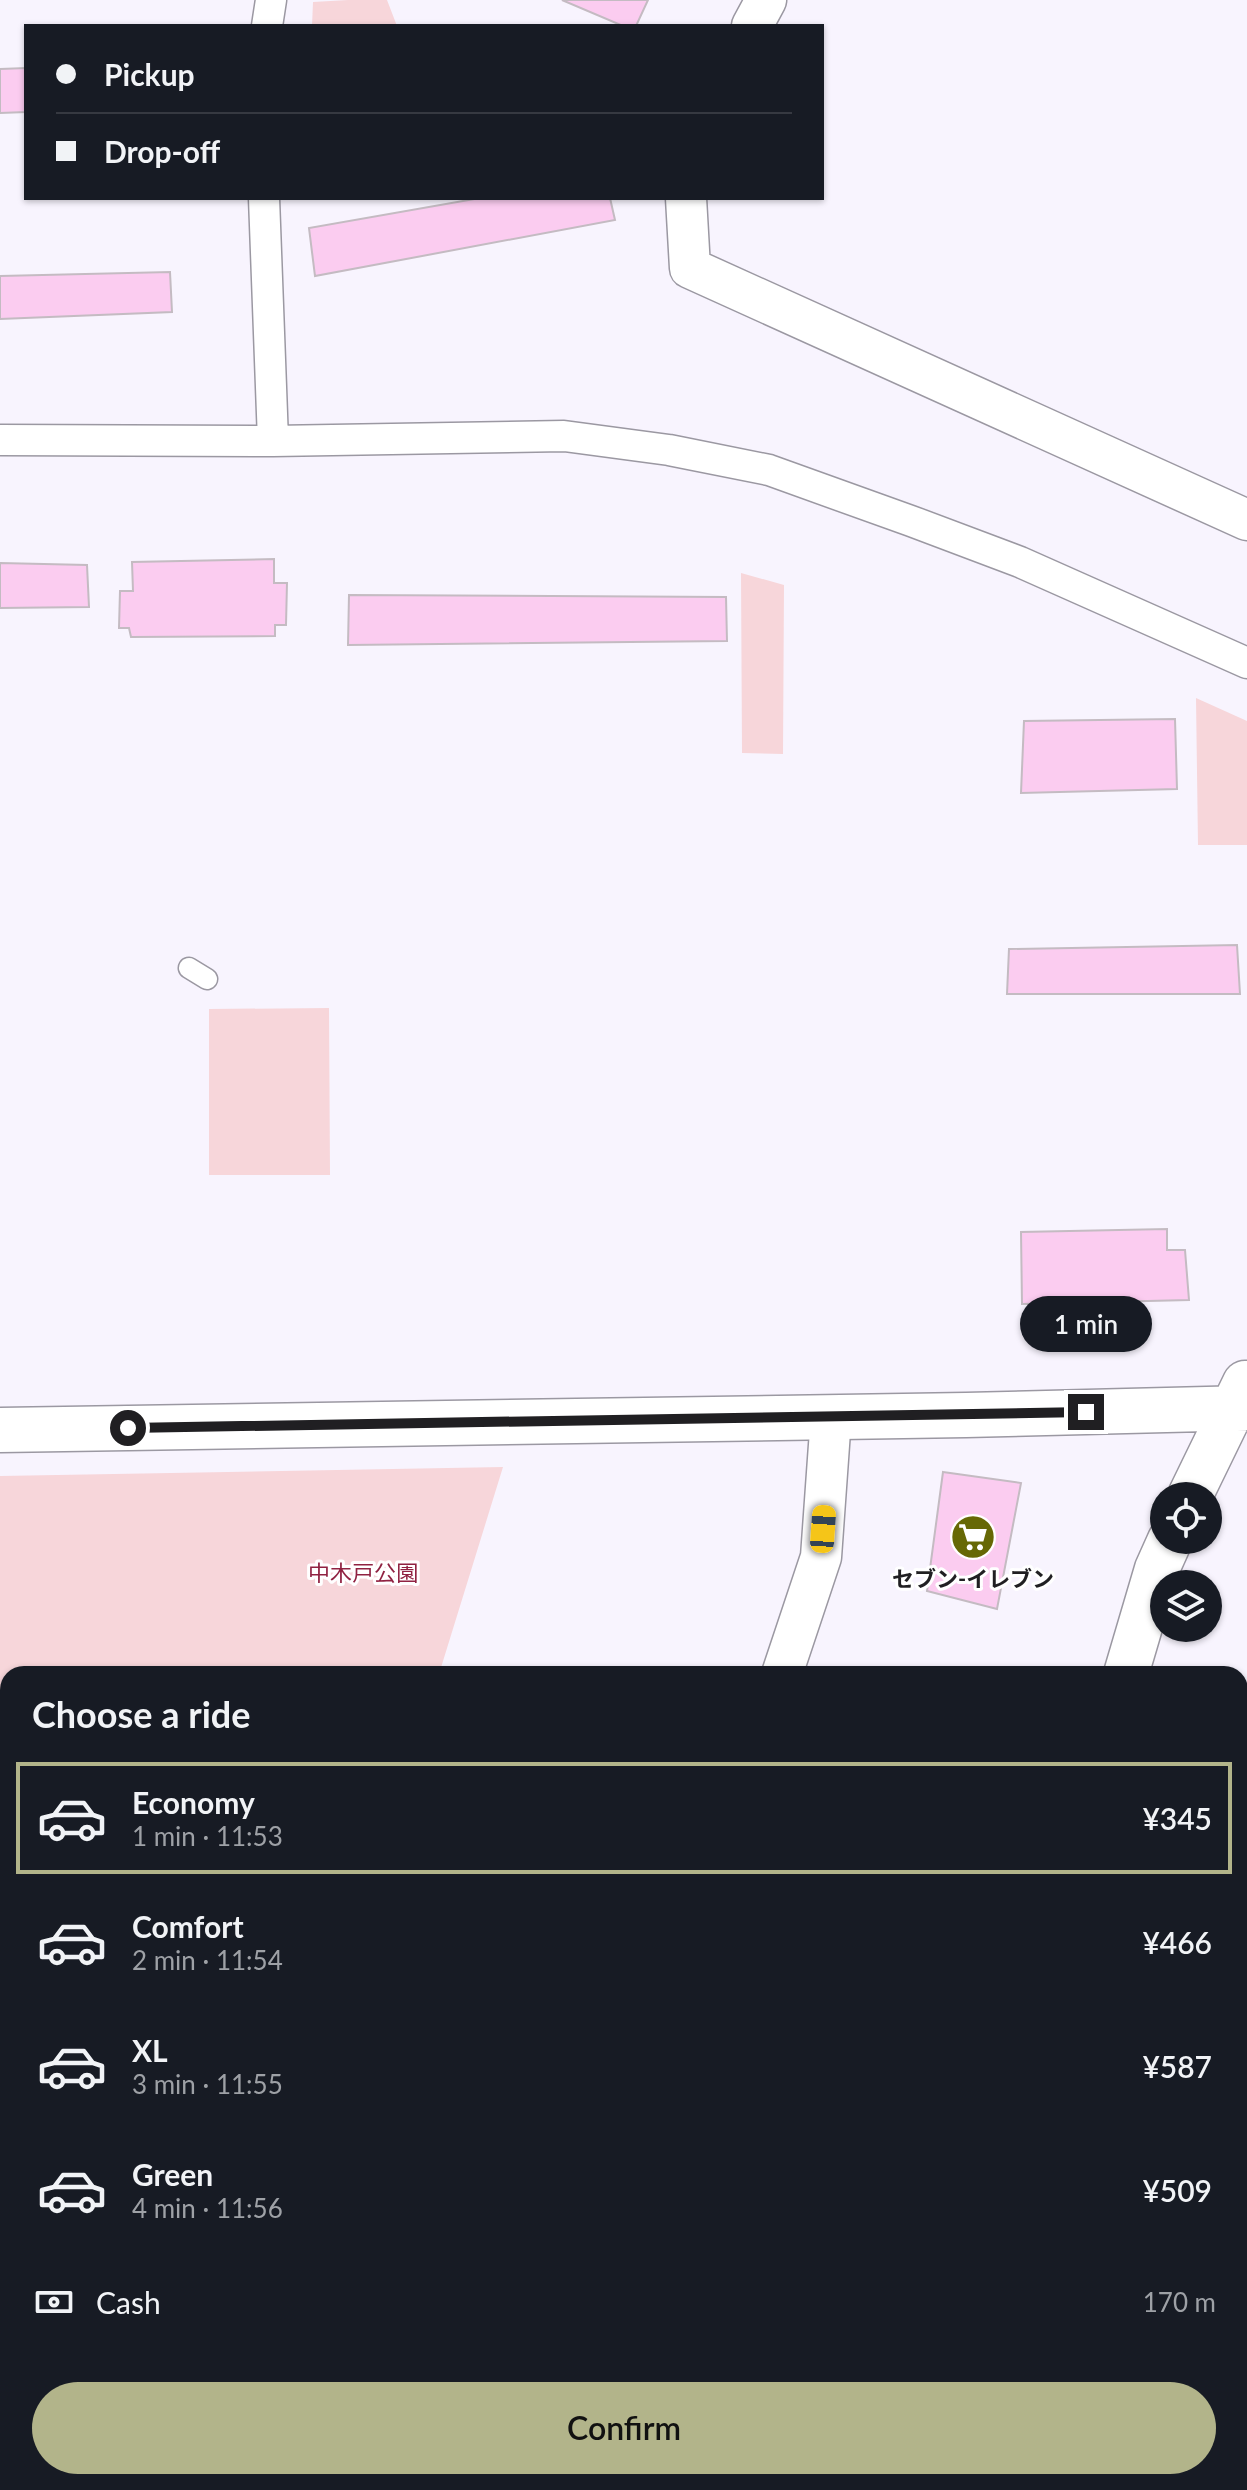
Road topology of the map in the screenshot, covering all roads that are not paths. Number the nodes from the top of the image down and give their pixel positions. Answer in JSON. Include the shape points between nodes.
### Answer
{"nodes":[{"id":1,"x":271,"y":0,"type":"edge"},
{"id":2,"x":766,"y":0,"type":"edge"},
{"id":3,"x":267,"y":24,"type":"edge"},
{"id":4,"x":753,"y":24,"type":"edge"},
{"id":5,"x":264,"y":200,"type":"edge"},
{"id":6,"x":686,"y":200,"type":"edge"},
{"id":7,"x":0,"y":440,"type":"edge"},
{"id":8,"x":273,"y":441,"type":"junction"},
{"id":9,"x":1247,"y":520,"type":"edge"},
{"id":10,"x":1247,"y":663,"type":"edge"},
{"id":11,"x":1243,"y":1398,"type":"edge"},
{"id":12,"x":831,"y":1417,"type":"junction"},
{"id":13,"x":0,"y":1430,"type":"edge"},
{"id":14,"x":1198,"y":1482,"type":"edge"},
{"id":15,"x":1164,"y":1554,"type":"edge"},
{"id":16,"x":785,"y":1666,"type":"edge"},
{"id":17,"x":1128,"y":1666,"type":"edge"}],
"edges":[{"from":1,"to":3,"type":"street"},
{"from":2,"to":4,"type":"street"},
{"from":5,"to":8,"type":"street"},
{"from":6,"to":9,"type":"street","via":[[690,268]]},
{"from":7,"to":8,"type":"street"},
{"from":8,"to":10,"type":"street","via":[[564,436],[769,470],[1020,562]]},
{"from":11,"to":12,"type":"street"},
{"from":11,"to":14,"type":"street"},
{"from":12,"to":13,"type":"street"},
{"from":12,"to":16,"type":"street","via":[[821,1557]]},
{"from":15,"to":17,"type":"street"}]}
